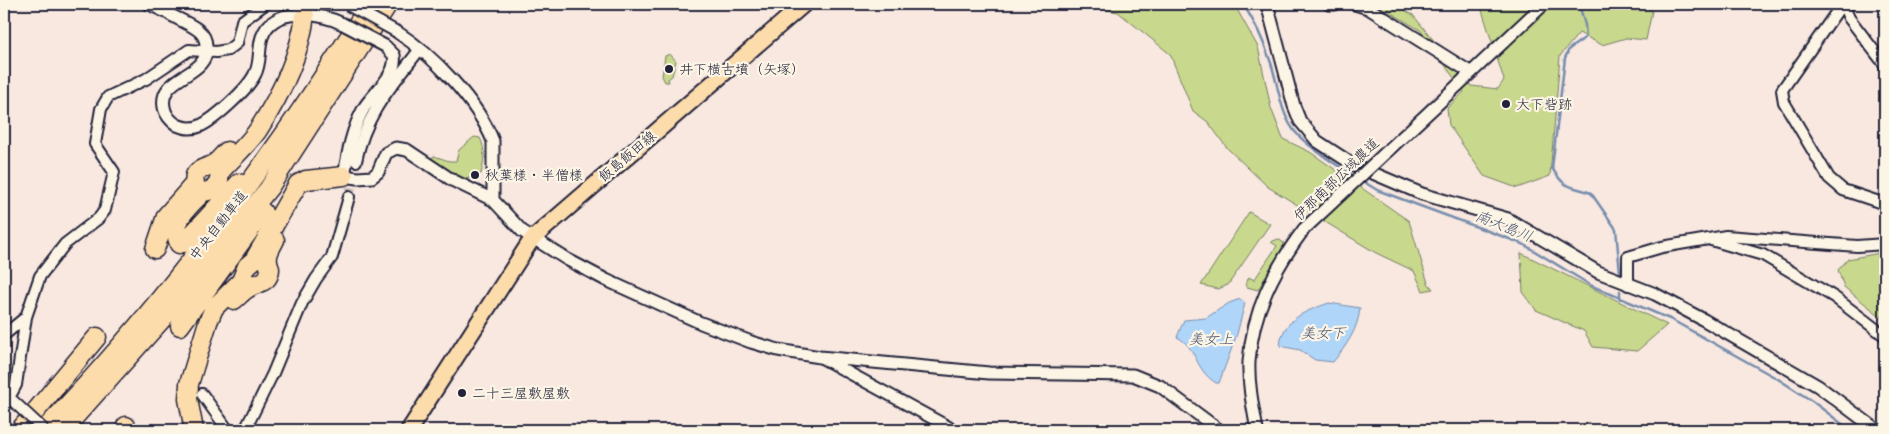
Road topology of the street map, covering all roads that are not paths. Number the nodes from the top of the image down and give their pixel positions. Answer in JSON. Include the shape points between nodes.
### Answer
{"nodes":[{"id":1,"x":148,"y":4,"type":"edge"},
{"id":2,"x":265,"y":4,"type":"edge"},
{"id":3,"x":347,"y":4,"type":"edge"},
{"id":4,"x":370,"y":4,"type":"edge"},
{"id":5,"x":388,"y":4,"type":"edge"},
{"id":6,"x":804,"y":4,"type":"edge"},
{"id":7,"x":1267,"y":4,"type":"edge"},
{"id":8,"x":1329,"y":4,"type":"edge"},
{"id":9,"x":1336,"y":4,"type":"edge"},
{"id":10,"x":1355,"y":4,"type":"edge"},
{"id":11,"x":1544,"y":4,"type":"edge"},
{"id":12,"x":1842,"y":4,"type":"edge"},
{"id":13,"x":171,"y":15,"type":"joint"},
{"id":14,"x":304,"y":15,"type":"junction"},
{"id":15,"x":397,"y":32,"type":"joint"},
{"id":16,"x":420,"y":49,"type":"junction"},
{"id":17,"x":206,"y":50,"type":"junction"},
{"id":18,"x":1885,"y":66,"type":"edge"},
{"id":19,"x":1470,"y":72,"type":"junction"},
{"id":20,"x":330,"y":83,"type":"junction"},
{"id":21,"x":268,"y":111,"type":"junction"},
{"id":22,"x":356,"y":161,"type":"tunnel mouth"},
{"id":23,"x":344,"y":176,"type":"junction"},
{"id":24,"x":349,"y":197,"type":"tunnel mouth"},
{"id":25,"x":493,"y":200,"type":"junction"},
{"id":26,"x":1885,"y":204,"type":"edge"},
{"id":27,"x":532,"y":239,"type":"junction"},
{"id":28,"x":1708,"y":240,"type":"junction"},
{"id":29,"x":1885,"y":244,"type":"edge"},
{"id":30,"x":156,"y":249,"type":"dead end"},
{"id":31,"x":1628,"y":284,"type":"junction"},
{"id":32,"x":26,"y":317,"type":"junction"},
{"id":33,"x":180,"y":326,"type":"dead end"},
{"id":34,"x":4,"y":335,"type":"edge"},
{"id":35,"x":1885,"y":336,"type":"edge"},
{"id":36,"x":97,"y":337,"type":"dead end"},
{"id":37,"x":820,"y":356,"type":"junction"},
{"id":38,"x":202,"y":394,"type":"dead end"},
{"id":39,"x":9,"y":400,"type":"edge"},
{"id":40,"x":20,"y":430,"type":"edge"},
{"id":41,"x":44,"y":430,"type":"edge"},
{"id":42,"x":63,"y":430,"type":"edge"},
{"id":43,"x":194,"y":430,"type":"edge"},
{"id":44,"x":202,"y":430,"type":"edge"},
{"id":45,"x":228,"y":430,"type":"edge"},
{"id":46,"x":246,"y":430,"type":"edge"},
{"id":47,"x":409,"y":430,"type":"edge"},
{"id":48,"x":954,"y":430,"type":"edge"},
{"id":49,"x":1219,"y":430,"type":"edge"},
{"id":50,"x":1257,"y":430,"type":"edge"},
{"id":51,"x":1877,"y":430,"type":"edge"}],
"edges":[{"from":1,"to":13,"type":"street"},
{"from":2,"to":17,"type":"street","via":[[242,22],[234,47],[223,52]]},
{"from":3,"to":15,"type":"street","bridge":true},
{"from":4,"to":20,"type":"highway","name":"中央自動車道"},
{"from":5,"to":20,"type":"highway","name":"中央自動車道"},
{"from":6,"to":27,"type":"main road","name":"飯島飯田線"},
{"from":7,"to":31,"type":"street","via":[[1294,106],[1300,121],[1317,141],[1354,165],[1406,188],[1508,219],[1583,263]]},
{"from":8,"to":9,"type":"street"},
{"from":10,"to":19,"type":"street","via":[[1368,8]]},
{"from":11,"to":19,"type":"street","name":"伊那南部広域農道"},
{"from":12,"to":18,"type":"street"},
{"from":12,"to":26,"type":"street","via":[[1782,90],[1784,102],[1829,178],[1843,190]]},
{"from":13,"to":17,"type":"street","via":[[198,30],[204,37]]},
{"from":14,"to":17,"type":"street","via":[[282,18],[268,28],[263,35],[258,68],[252,80],[208,121],[193,128],[176,124],[166,112],[165,94],[172,84],[199,66]]},
{"from":14,"to":21,"type":"highway","via":[[296,54]]},
{"from":14,"to":23,"type":"street","bridge":true,"via":[[343,24],[386,46],[394,55],[394,67],[357,122]]},
{"from":15,"to":16,"type":"street"},
{"from":16,"to":22,"type":"street","via":[[370,116]]},
{"from":16,"to":25,"type":"street","via":[[471,105],[490,133],[493,141]]},
{"from":17,"to":32,"type":"street","via":[[189,50],[146,79],[108,98],[101,109],[95,144],[114,172],[105,210],[65,244],[45,267]]},
{"from":19,"to":50,"type":"street","name":"伊那南部広域農道","bridge":true,"via":[[1304,229],[1270,283],[1254,327],[1249,364]]},
{"from":20,"to":21,"type":"highway","via":[[181,244],[176,229],[180,216],[203,192],[218,185],[218,173],[257,131]]},
{"from":20,"to":33,"type":"highway","via":[[329,106],[280,186]]},
{"from":20,"to":41,"type":"highway","name":"中央自動車道","via":[[125,340]]},
{"from":20,"to":42,"type":"highway","name":"中央自動車道","via":[[268,188],[182,298]]},
{"from":21,"to":30,"type":"highway","via":[[218,160],[197,172],[195,183],[166,216]]},
{"from":23,"to":25,"type":"street","via":[[372,177],[378,172],[386,153],[401,148],[457,183]]},
{"from":23,"to":43,"type":"highway","via":[[306,180],[298,184],[241,281],[214,308],[189,384],[188,399]]},
{"from":23,"to":44,"type":"highway","via":[[303,191],[268,255],[270,269],[266,282],[246,289],[219,316],[196,387],[195,400]]},
{"from":24,"to":46,"type":"street","via":[[332,258],[302,303]]},
{"from":25,"to":27,"type":"street","via":[[512,223]]},
{"from":27,"to":37,"type":"street","via":[[606,280],[702,323],[769,348]]},
{"from":27,"to":47,"type":"main road","name":"飯島飯田線"},
{"from":28,"to":29,"type":"street","via":[[1742,236],[1857,246]]},
{"from":28,"to":31,"type":"street","via":[[1628,256]]},
{"from":28,"to":35,"type":"street","via":[[1763,255],[1834,297]]},
{"from":31,"to":51,"type":"street","via":[[1678,305],[1818,386]]},
{"from":32,"to":34,"type":"street"},
{"from":32,"to":39,"type":"street","via":[[16,385]]},
{"from":36,"to":40,"type":"highway"},
{"from":37,"to":48,"type":"street"},
{"from":37,"to":49,"type":"street","via":[[1015,375],[1133,375],[1160,386]]},
{"from":38,"to":45,"type":"street"},
{"from":39,"to":41,"type":"street","bridge":true}]}
